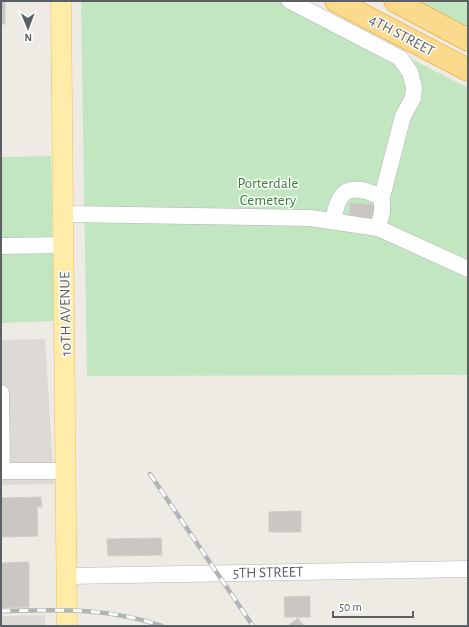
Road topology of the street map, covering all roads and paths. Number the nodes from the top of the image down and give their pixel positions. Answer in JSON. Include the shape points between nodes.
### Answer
{"nodes":[{"id":1,"x":62,"y":1,"type":"edge"},
{"id":2,"x":290,"y":1,"type":"edge"},
{"id":3,"x":336,"y":1,"type":"edge"},
{"id":4,"x":395,"y":1,"type":"edge"},
{"id":5,"x":468,"y":40,"type":"edge"},
{"id":6,"x":468,"y":70,"type":"edge"},
{"id":7,"x":382,"y":197,"type":"junction"},
{"id":8,"x":64,"y":214,"type":"junction"},
{"id":9,"x":333,"y":221,"type":"junction"},
{"id":10,"x":378,"y":228,"type":"junction"},
{"id":11,"x":64,"y":245,"type":"junction"},
{"id":12,"x":1,"y":246,"type":"edge"},
{"id":13,"x":468,"y":269,"type":"edge"},
{"id":14,"x":1,"y":392,"type":"edge"},
{"id":15,"x":2,"y":471,"type":"edge"},
{"id":16,"x":66,"y":471,"type":"junction"},
{"id":17,"x":468,"y":569,"type":"edge"},
{"id":18,"x":68,"y":576,"type":"junction"},
{"id":19,"x":67,"y":626,"type":"edge"}],
"edges":[{"from":1,"to":8,"type":"main road","name":"10TH AVENUE"},
{"from":2,"to":7,"type":"street","via":[[400,58],[410,72],[414,87],[413,98],[403,116]]},
{"from":3,"to":6,"type":"highway","name":"4TH STREET"},
{"from":4,"to":5,"type":"highway","name":"4TH STREET"},
{"from":7,"to":9,"type":"street","via":[[367,190],[351,189],[341,196],[336,205]]},
{"from":7,"to":10,"type":"street"},
{"from":8,"to":9,"type":"street","via":[[310,218]]},
{"from":8,"to":11,"type":"main road","name":"10TH AVENUE"},
{"from":9,"to":10,"type":"street"},
{"from":10,"to":13,"type":"street"},
{"from":11,"to":12,"type":"street"},
{"from":11,"to":16,"type":"main road","name":"10TH AVENUE"},
{"from":14,"to":15,"type":"street"},
{"from":15,"to":16,"type":"street"},
{"from":16,"to":18,"type":"main road","name":"10TH AVENUE"},
{"from":17,"to":18,"type":"street","name":"5TH STREET"},
{"from":18,"to":19,"type":"main road","name":"10TH AVENUE"}]}
